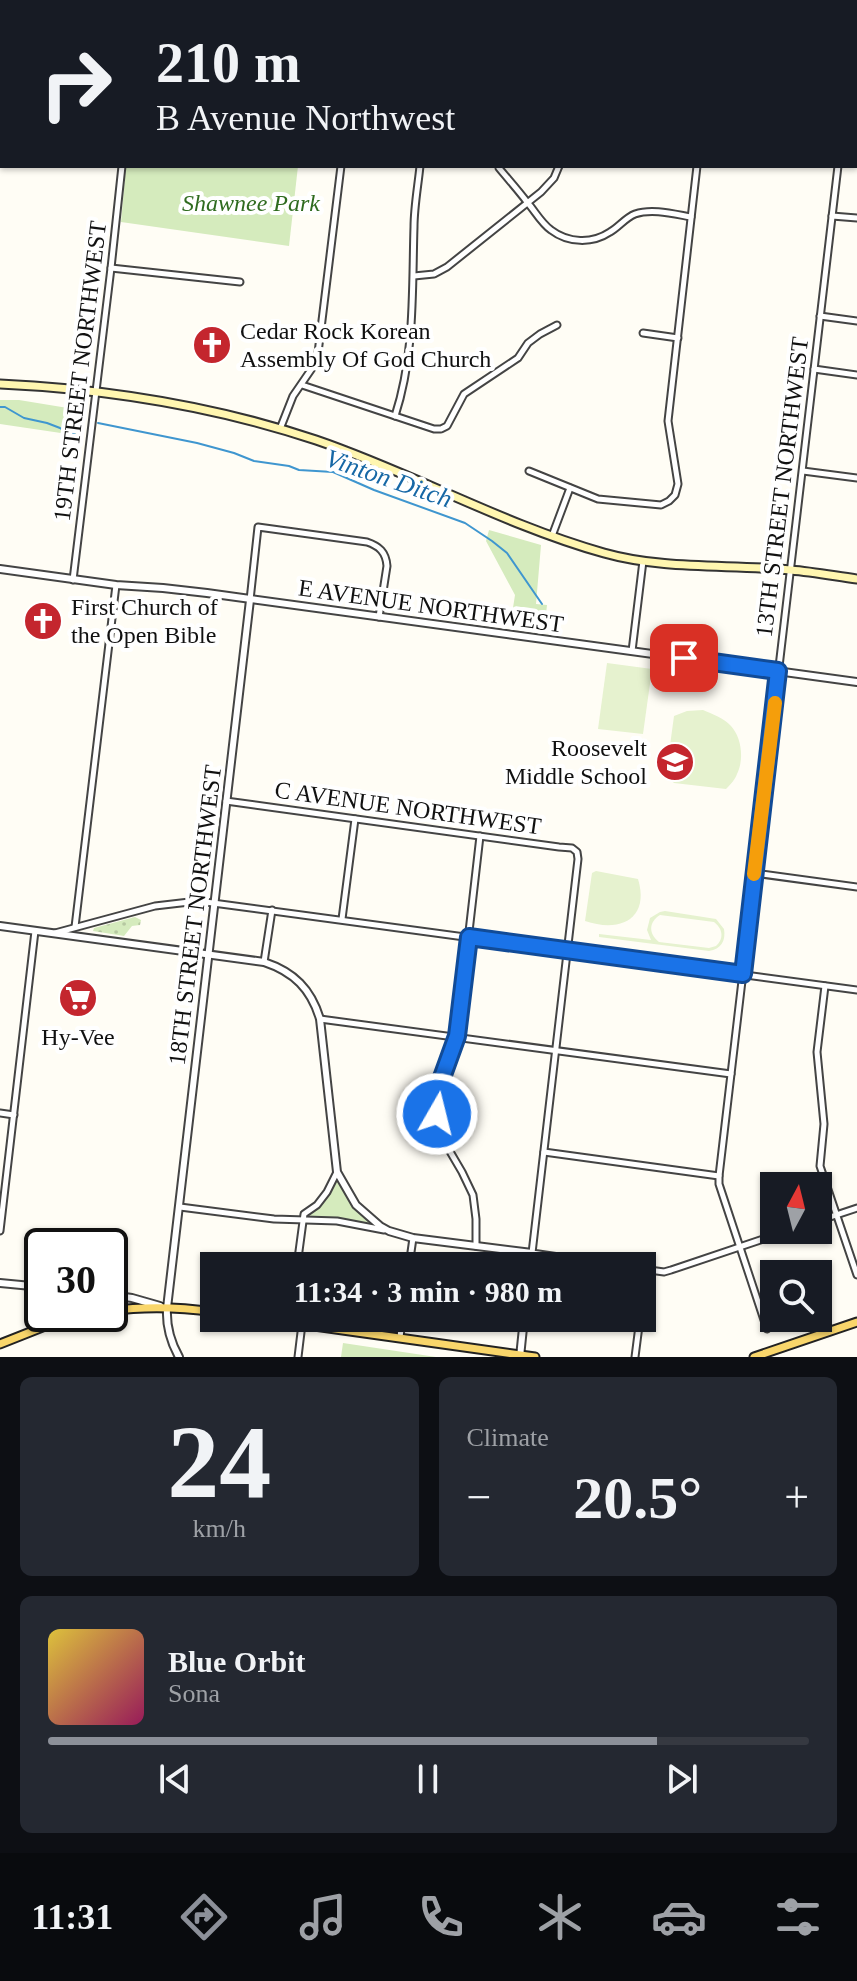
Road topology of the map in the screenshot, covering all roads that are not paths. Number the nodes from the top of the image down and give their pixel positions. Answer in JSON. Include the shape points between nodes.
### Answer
{"nodes":[{"id":1,"x":122,"y":168,"type":"edge"},
{"id":2,"x":341,"y":168,"type":"edge"},
{"id":3,"x":420,"y":168,"type":"edge"},
{"id":4,"x":499,"y":168,"type":"edge"},
{"id":5,"x":558,"y":168,"type":"edge"},
{"id":6,"x":697,"y":168,"type":"edge"},
{"id":7,"x":838,"y":168,"type":"edge"},
{"id":8,"x":528,"y":203,"type":"junction"},
{"id":9,"x":832,"y":216,"type":"junction"},
{"id":10,"x":691,"y":217,"type":"junction"},
{"id":11,"x":857,"y":218,"type":"edge"},
{"id":12,"x":111,"y":268,"type":"junction"},
{"id":13,"x":414,"y":276,"type":"junction"},
{"id":14,"x":240,"y":282,"type":"dead end"},
{"id":15,"x":820,"y":316,"type":"junction"},
{"id":16,"x":857,"y":321,"type":"edge"},
{"id":17,"x":557,"y":325,"type":"dead end"},
{"id":18,"x":643,"y":333,"type":"dead end"},
{"id":19,"x":678,"y":338,"type":"junction"},
{"id":20,"x":814,"y":369,"type":"junction"},
{"id":21,"x":857,"y":375,"type":"edge"},
{"id":22,"x":0,"y":384,"type":"edge"},
{"id":23,"x":302,"y":385,"type":"junction"},
{"id":24,"x":95,"y":391,"type":"junction"},
{"id":25,"x":395,"y":416,"type":"junction"},
{"id":26,"x":280,"y":430,"type":"junction"},
{"id":27,"x":802,"y":470,"type":"junction"},
{"id":28,"x":529,"y":471,"type":"dead end"},
{"id":29,"x":857,"y":478,"type":"edge"},
{"id":30,"x":570,"y":488,"type":"junction"},
{"id":31,"x":552,"y":536,"type":"junction"},
{"id":32,"x":643,"y":561,"type":"junction"},
{"id":33,"x":0,"y":569,"type":"edge"},
{"id":34,"x":790,"y":570,"type":"junction"},
{"id":35,"x":857,"y":579,"type":"edge"},
{"id":36,"x":73,"y":580,"type":"junction"},
{"id":37,"x":116,"y":585,"type":"junction"},
{"id":38,"x":250,"y":600,"type":"junction"},
{"id":39,"x":379,"y":617,"type":"junction"},
{"id":40,"x":632,"y":651,"type":"junction"},
{"id":41,"x":778,"y":671,"type":"junction"},
{"id":42,"x":857,"y":682,"type":"edge"},
{"id":43,"x":226,"y":801,"type":"junction"},
{"id":44,"x":355,"y":819,"type":"junction"},
{"id":45,"x":480,"y":836,"type":"junction"},
{"id":46,"x":754,"y":873,"type":"junction"},
{"id":47,"x":857,"y":887,"type":"edge"},
{"id":48,"x":215,"y":902,"type":"junction"},
{"id":49,"x":272,"y":910,"type":"junction"},
{"id":50,"x":342,"y":919,"type":"junction"},
{"id":51,"x":0,"y":926,"type":"edge"},
{"id":52,"x":75,"y":927,"type":"junction"},
{"id":53,"x":35,"y":931,"type":"junction"},
{"id":54,"x":54,"y":933,"type":"junction"},
{"id":55,"x":469,"y":937,"type":"junction"},
{"id":56,"x":567,"y":950,"type":"junction"},
{"id":57,"x":208,"y":954,"type":"junction"},
{"id":58,"x":264,"y":962,"type":"junction"},
{"id":59,"x":743,"y":974,"type":"junction"},
{"id":60,"x":825,"y":986,"type":"junction"},
{"id":61,"x":857,"y":990,"type":"edge"},
{"id":62,"x":320,"y":1019,"type":"junction"},
{"id":63,"x":457,"y":1036,"type":"junction"},
{"id":64,"x":556,"y":1050,"type":"junction"},
{"id":65,"x":731,"y":1074,"type":"junction"},
{"id":66,"x":0,"y":1113,"type":"edge"},
{"id":67,"x":14,"y":1115,"type":"junction"},
{"id":68,"x":544,"y":1152,"type":"junction"},
{"id":69,"x":337,"y":1172,"type":"junction"},
{"id":70,"x":719,"y":1176,"type":"junction"},
{"id":71,"x":180,"y":1207,"type":"junction"},
{"id":72,"x":857,"y":1208,"type":"edge"},
{"id":73,"x":837,"y":1215,"type":"junction"},
{"id":74,"x":832,"y":1217,"type":"edge"},
{"id":75,"x":303,"y":1219,"type":"junction"},
{"id":76,"x":0,"y":1231,"type":"edge"},
{"id":77,"x":389,"y":1231,"type":"junction"},
{"id":78,"x":413,"y":1238,"type":"junction"},
{"id":79,"x":760,"y":1240,"type":"edge"},
{"id":80,"x":476,"y":1246,"type":"junction"},
{"id":81,"x":740,"y":1247,"type":"junction"},
{"id":82,"x":299,"y":1252,"type":"edge"},
{"id":83,"x":411,"y":1252,"type":"edge"},
{"id":84,"x":524,"y":1252,"type":"edge"},
{"id":85,"x":532,"y":1252,"type":"edge"},
{"id":86,"x":656,"y":1271,"type":"edge"},
{"id":87,"x":857,"y":1275,"type":"edge"},
{"id":88,"x":0,"y":1283,"type":"edge"},
{"id":89,"x":24,"y":1286,"type":"edge"},
{"id":90,"x":128,"y":1297,"type":"edge"},
{"id":91,"x":167,"y":1308,"type":"junction"},
{"id":92,"x":760,"y":1308,"type":"edge"},
{"id":93,"x":128,"y":1309,"type":"edge"},
{"id":94,"x":200,"y":1311,"type":"edge"},
{"id":95,"x":857,"y":1322,"type":"edge"},
{"id":96,"x":30,"y":1332,"type":"edge"},
{"id":97,"x":301,"y":1332,"type":"edge"},
{"id":98,"x":358,"y":1332,"type":"edge"},
{"id":99,"x":401,"y":1332,"type":"edge"},
{"id":100,"x":523,"y":1332,"type":"edge"},
{"id":101,"x":638,"y":1332,"type":"edge"},
{"id":102,"x":400,"y":1338,"type":"junction"},
{"id":103,"x":0,"y":1344,"type":"edge"},
{"id":104,"x":774,"y":1354,"type":"edge"},
{"id":105,"x":520,"y":1356,"type":"edge"},
{"id":106,"x":179,"y":1357,"type":"edge"},
{"id":107,"x":298,"y":1357,"type":"edge"},
{"id":108,"x":535,"y":1357,"type":"edge"},
{"id":109,"x":635,"y":1357,"type":"edge"},
{"id":110,"x":754,"y":1357,"type":"edge"}],
"edges":[{"from":1,"to":12,"type":"street","name":"19TH STREET NORTHWEST"},
{"from":2,"to":23,"type":"street","via":[[317,361]]},
{"from":3,"to":13,"type":"street"},
{"from":4,"to":8,"type":"street"},
{"from":5,"to":8,"type":"street"},
{"from":6,"to":10,"type":"street"},
{"from":7,"to":9,"type":"street","name":"13TH STREET NORTHWEST"},
{"from":8,"to":10,"type":"street","via":[[549,229],[580,241],[596,239],[649,211]]},
{"from":8,"to":13,"type":"street","via":[[447,267]]},
{"from":9,"to":11,"type":"street"},
{"from":9,"to":15,"type":"street","name":"13TH STREET NORTHWEST"},
{"from":10,"to":19,"type":"street"},
{"from":12,"to":14,"type":"street"},
{"from":12,"to":24,"type":"street","name":"19TH STREET NORTHWEST"},
{"from":13,"to":25,"type":"street","via":[[404,390]]},
{"from":15,"to":16,"type":"street"},
{"from":15,"to":20,"type":"street","name":"13TH STREET NORTHWEST"},
{"from":17,"to":25,"type":"street","via":[[464,394],[447,426],[434,429]]},
{"from":18,"to":19,"type":"street"},
{"from":19,"to":30,"type":"street","via":[[668,421],[678,484],[675,495],[661,505],[650,505],[598,499]]},
{"from":20,"to":21,"type":"street"},
{"from":20,"to":27,"type":"street","name":"13TH STREET NORTHWEST"},
{"from":22,"to":24,"type":"main road"},
{"from":23,"to":25,"type":"street"},
{"from":23,"to":26,"type":"street"},
{"from":24,"to":26,"type":"main road","via":[[211,411]]},
{"from":24,"to":36,"type":"street","name":"19TH STREET NORTHWEST"},
{"from":26,"to":31,"type":"main road"},
{"from":27,"to":29,"type":"street"},
{"from":27,"to":34,"type":"street","name":"13TH STREET NORTHWEST"},
{"from":28,"to":30,"type":"street"},
{"from":30,"to":31,"type":"street"},
{"from":31,"to":32,"type":"main road"},
{"from":32,"to":34,"type":"main road"},
{"from":32,"to":40,"type":"street"},
{"from":33,"to":36,"type":"street","name":"E AVENUE NORTHWEST"},
{"from":34,"to":35,"type":"main road"},
{"from":34,"to":41,"type":"street","name":"13TH STREET NORTHWEST"},
{"from":36,"to":37,"type":"street","name":"E AVENUE NORTHWEST"},
{"from":37,"to":38,"type":"street","name":"E AVENUE NORTHWEST"},
{"from":37,"to":52,"type":"street"},
{"from":38,"to":39,"type":"street","name":"E AVENUE NORTHWEST"},
{"from":38,"to":39,"type":"street","name":"18TH STREET NORTHWEST","via":[[258,527],[377,545],[387,566]]},
{"from":38,"to":43,"type":"street","name":"18TH STREET NORTHWEST"},
{"from":39,"to":40,"type":"street","name":"E AVENUE NORTHWEST"},
{"from":40,"to":41,"type":"street","name":"E AVENUE NORTHWEST"},
{"from":41,"to":42,"type":"street","name":"E AVENUE NORTHWEST"},
{"from":41,"to":46,"type":"street","name":"13TH STREET NORTHWEST"},
{"from":43,"to":44,"type":"street","name":"C AVENUE NORTHWEST"},
{"from":43,"to":48,"type":"street","name":"18TH STREET NORTHWEST"},
{"from":44,"to":45,"type":"street","name":"C AVENUE NORTHWEST"},
{"from":44,"to":50,"type":"street"},
{"from":45,"to":55,"type":"street"},
{"from":45,"to":56,"type":"street","name":"C AVENUE NORTHWEST","via":[[577,852]]},
{"from":46,"to":47,"type":"street"},
{"from":46,"to":59,"type":"street","name":"13TH STREET NORTHWEST"},
{"from":48,"to":49,"type":"street"},
{"from":48,"to":52,"type":"street","via":[[155,906]]},
{"from":48,"to":57,"type":"street","name":"18TH STREET NORTHWEST"},
{"from":49,"to":50,"type":"street"},
{"from":49,"to":58,"type":"street"},
{"from":50,"to":55,"type":"street"},
{"from":51,"to":53,"type":"street"},
{"from":52,"to":54,"type":"street"},
{"from":53,"to":54,"type":"street"},
{"from":53,"to":67,"type":"street"},
{"from":54,"to":57,"type":"street"},
{"from":55,"to":56,"type":"street"},
{"from":55,"to":63,"type":"street"},
{"from":56,"to":59,"type":"street"},
{"from":56,"to":64,"type":"street"},
{"from":57,"to":58,"type":"street"},
{"from":57,"to":71,"type":"street","name":"18TH STREET NORTHWEST"},
{"from":58,"to":62,"type":"street","via":[[300,981]]},
{"from":59,"to":60,"type":"street"},
{"from":59,"to":65,"type":"street","name":"13TH STREET NORTHWEST"},
{"from":60,"to":61,"type":"street"},
{"from":60,"to":73,"type":"street","via":[[817,1052],[824,1124],[820,1166]]},
{"from":62,"to":63,"type":"street"},
{"from":62,"to":69,"type":"street"},
{"from":63,"to":64,"type":"street"},
{"from":63,"to":80,"type":"street","via":[[440,1083],[437,1114],[445,1143],[473,1195]]},
{"from":64,"to":65,"type":"street"},
{"from":64,"to":68,"type":"street"},
{"from":65,"to":70,"type":"street","name":"13TH STREET NORTHWEST"},
{"from":66,"to":67,"type":"street"},
{"from":67,"to":76,"type":"street"},
{"from":68,"to":70,"type":"street"},
{"from":68,"to":85,"type":"street"},
{"from":69,"to":75,"type":"street"},
{"from":69,"to":77,"type":"street","via":[[356,1205]]},
{"from":70,"to":81,"type":"street","name":"13TH STREET NORTHWEST"},
{"from":71,"to":75,"type":"street"},
{"from":71,"to":91,"type":"street","name":"18TH STREET NORTHWEST"},
{"from":72,"to":73,"type":"street"},
{"from":73,"to":74,"type":"street"},
{"from":73,"to":87,"type":"street"},
{"from":75,"to":77,"type":"street"},
{"from":75,"to":82,"type":"street"},
{"from":77,"to":78,"type":"street"},
{"from":78,"to":80,"type":"street"},
{"from":78,"to":83,"type":"street"},
{"from":79,"to":81,"type":"street"},
{"from":80,"to":84,"type":"street"},
{"from":81,"to":86,"type":"street"},
{"from":81,"to":92,"type":"street","name":"13TH STREET NORTHWEST"},
{"from":88,"to":89,"type":"street"},
{"from":90,"to":91,"type":"street"},
{"from":91,"to":93,"type":"main road"},
{"from":91,"to":94,"type":"main road"},
{"from":91,"to":106,"type":"street","name":"18TH STREET NORTHWEST","via":[[170,1338]]},
{"from":95,"to":104,"type":"main road"},
{"from":96,"to":103,"type":"main road"},
{"from":97,"to":107,"type":"street"},
{"from":98,"to":102,"type":"main road"},
{"from":99,"to":102,"type":"street"},
{"from":100,"to":105,"type":"street"},
{"from":101,"to":109,"type":"street"},
{"from":102,"to":105,"type":"main road"},
{"from":104,"to":110,"type":"main road"},
{"from":105,"to":108,"type":"main road"}]}
